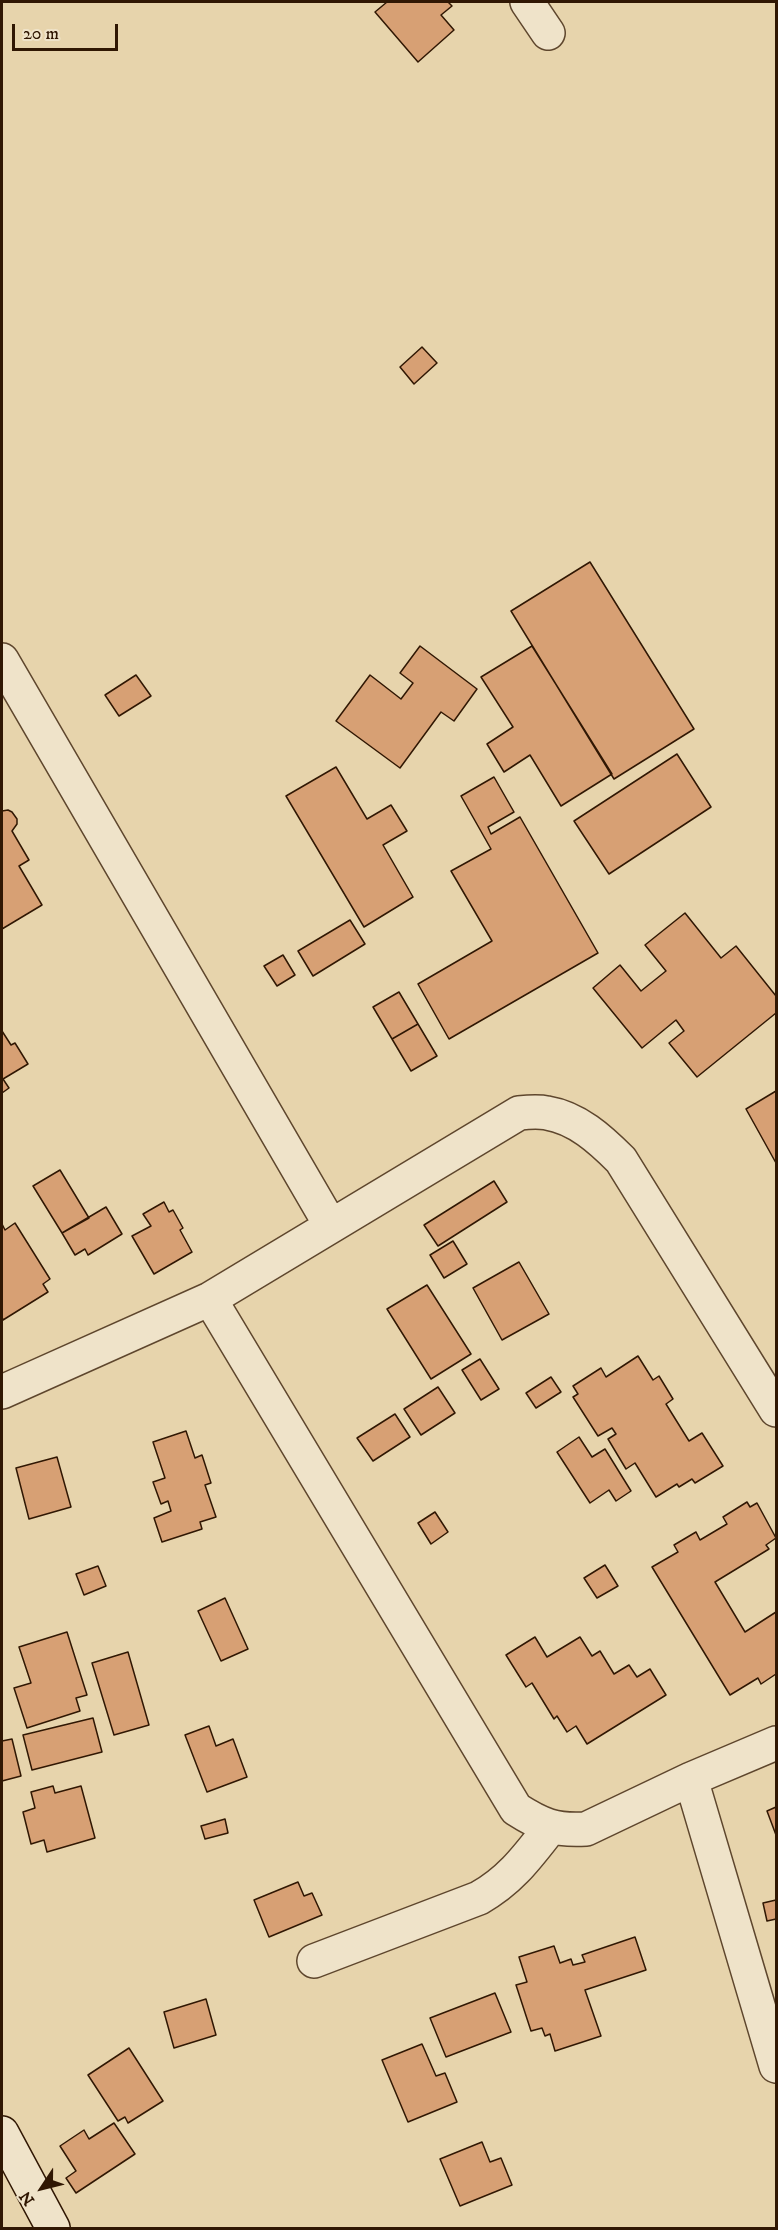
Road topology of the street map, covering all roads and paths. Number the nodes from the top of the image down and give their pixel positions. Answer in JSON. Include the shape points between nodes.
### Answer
{"nodes":[{"id":1,"x":527,"y":2,"type":"edge"},
{"id":2,"x":548,"y":33,"type":"dead end"},
{"id":3,"x":2,"y":660,"type":"edge"},
{"id":4,"x":331,"y":1226,"type":"junction"},
{"id":5,"x":210,"y":1299,"type":"junction"},
{"id":6,"x":2,"y":1392,"type":"edge"},
{"id":7,"x":777,"y":1410,"type":"edge"},
{"id":8,"x":777,"y":1743,"type":"edge"},
{"id":9,"x":691,"y":1779,"type":"junction"},
{"id":10,"x":550,"y":1828,"type":"junction"},
{"id":11,"x":314,"y":1961,"type":"dead end"},
{"id":12,"x":777,"y":2066,"type":"edge"},
{"id":13,"x":2,"y":2133,"type":"edge"},
{"id":14,"x":53,"y":2229,"type":"edge"}],
"edges":[{"from":1,"to":2,"type":"street"},
{"from":3,"to":4,"type":"street"},
{"from":4,"to":5,"type":"street"},
{"from":4,"to":7,"type":"street","via":[[519,1113],[546,1112],[571,1120],[599,1138],[621,1160]]},
{"from":5,"to":6,"type":"street"},
{"from":5,"to":10,"type":"street","via":[[516,1809]]},
{"from":8,"to":9,"type":"street"},
{"from":9,"to":10,"type":"street","via":[[586,1829]]},
{"from":9,"to":12,"type":"street"},
{"from":10,"to":11,"type":"street","via":[[498,1887]]},
{"from":13,"to":14,"type":"street"}]}
